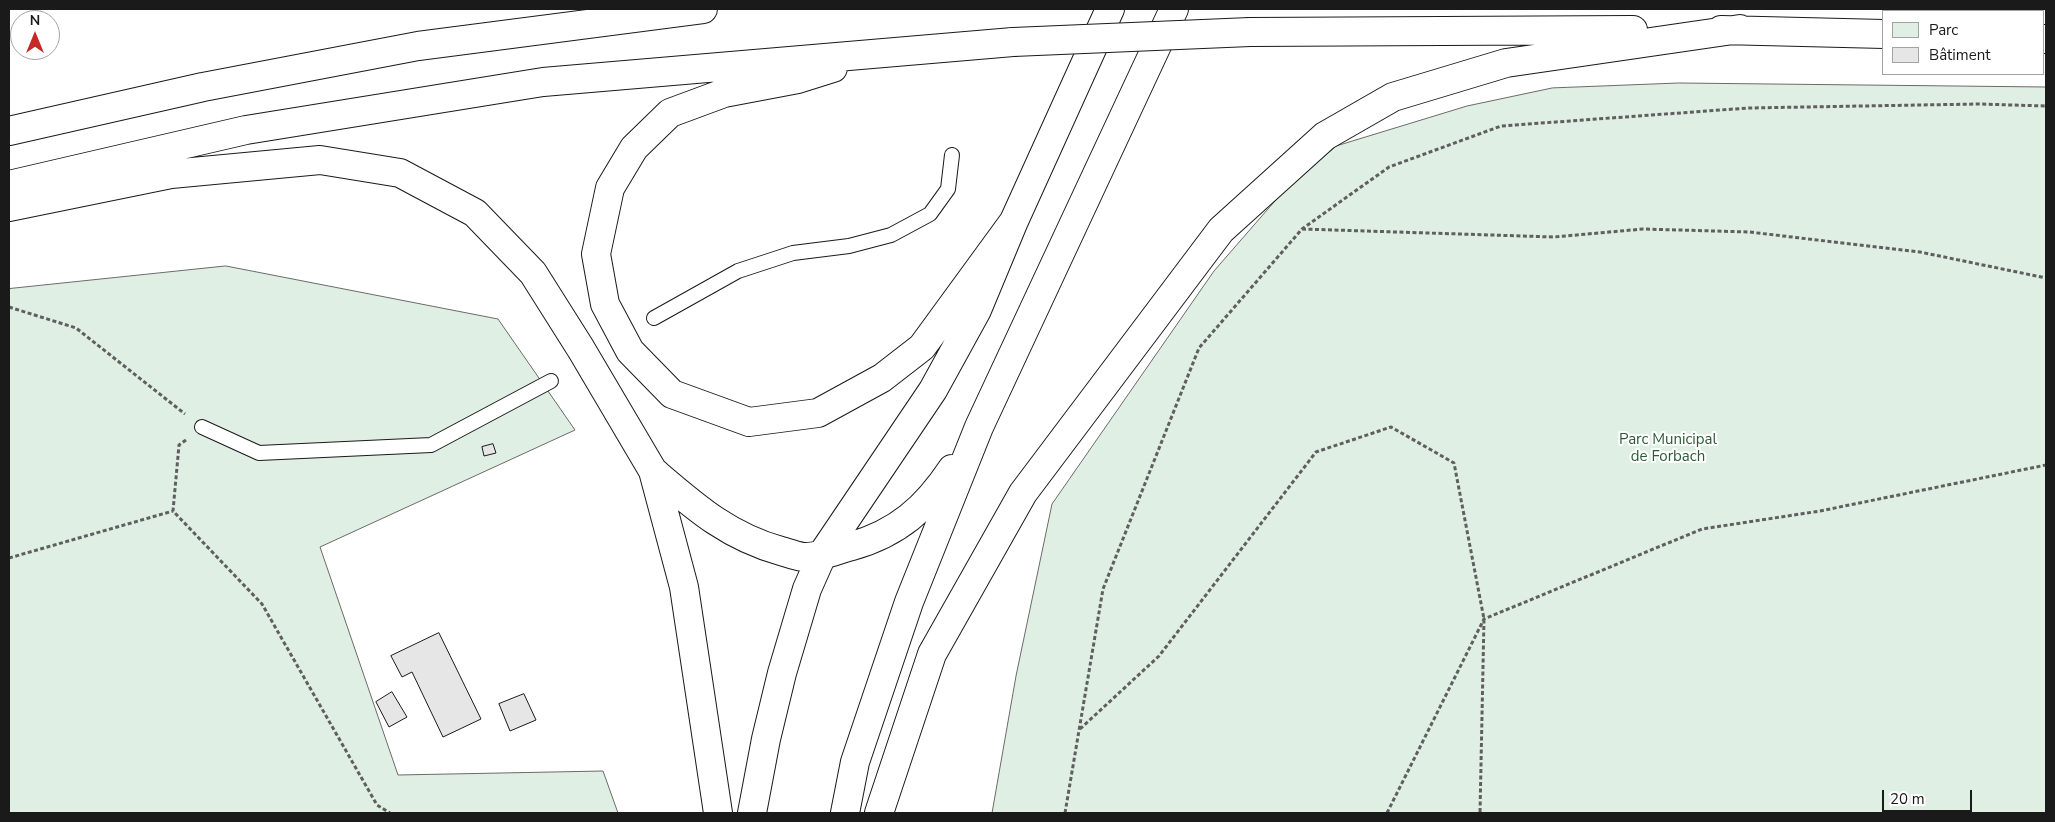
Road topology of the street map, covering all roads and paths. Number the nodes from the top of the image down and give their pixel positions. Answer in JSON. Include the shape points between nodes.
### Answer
{"nodes":[{"id":1,"x":703,"y":9,"type":"edge"},
{"id":2,"x":1110,"y":9,"type":"edge"},
{"id":3,"x":1174,"y":9,"type":"edge"},
{"id":4,"x":1740,"y":30,"type":"junction"},
{"id":5,"x":1882,"y":34,"type":"edge"},
{"id":6,"x":884,"y":53,"type":"junction"},
{"id":7,"x":2046,"y":106,"type":"edge"},
{"id":8,"x":9,"y":131,"type":"edge"},
{"id":9,"x":952,"y":154,"type":"dead end"},
{"id":10,"x":9,"y":185,"type":"edge"},
{"id":11,"x":9,"y":207,"type":"edge"},
{"id":12,"x":1014,"y":221,"type":"junction"},
{"id":13,"x":1302,"y":229,"type":"junction"},
{"id":14,"x":2046,"y":278,"type":"edge"},
{"id":15,"x":9,"y":307,"type":"edge"},
{"id":16,"x":654,"y":318,"type":"dead end"},
{"id":17,"x":551,"y":381,"type":"dead end"},
{"id":18,"x":202,"y":427,"type":"junction"},
{"id":19,"x":979,"y":427,"type":"junction"},
{"id":20,"x":2046,"y":464,"type":"edge"},
{"id":21,"x":652,"y":471,"type":"junction"},
{"id":22,"x":173,"y":511,"type":"junction"},
{"id":23,"x":823,"y":553,"type":"junction"},
{"id":24,"x":9,"y":558,"type":"edge"},
{"id":25,"x":1484,"y":619,"type":"junction"},
{"id":26,"x":1079,"y":730,"type":"junction"},
{"id":27,"x":390,"y":813,"type":"edge"},
{"id":28,"x":718,"y":813,"type":"edge"},
{"id":29,"x":752,"y":813,"type":"edge"},
{"id":30,"x":844,"y":813,"type":"edge"},
{"id":31,"x":879,"y":813,"type":"edge"},
{"id":32,"x":1065,"y":813,"type":"edge"},
{"id":33,"x":1387,"y":813,"type":"edge"},
{"id":34,"x":1480,"y":813,"type":"edge"}],
"edges":[{"from":1,"to":8,"type":"highway","via":[[418,46],[203,87]]},
{"from":2,"to":12,"type":"highway"},
{"from":3,"to":19,"type":"highway"},
{"from":4,"to":5,"type":"highway"},
{"from":4,"to":6,"type":"highway","bridge":true,"via":[[1250,32],[1013,42]]},
{"from":4,"to":31,"type":"highway","via":[[1506,63],[1393,97],[1325,136],[1221,230],[1023,493],[932,654]]},
{"from":6,"to":10,"type":"highway","via":[[543,82],[246,130]]},
{"from":6,"to":12,"type":"highway","via":[[798,79],[724,93],[670,113],[634,148],[610,188],[596,254],[606,304],[630,352],[672,394],[749,422],[818,413],[882,378],[922,348]]},
{"from":7,"to":13,"type":"path","via":[[1748,108],[1501,126],[1389,167]]},
{"from":9,"to":16,"type":"lane","via":[[948,189],[930,214],[891,235],[849,246],[792,253],[738,271]]},
{"from":11,"to":21,"type":"highway","via":[[171,174],[320,160],[400,173],[475,213],[533,273]]},
{"from":12,"to":23,"type":"highway","via":[[977,310],[933,390]]},
{"from":13,"to":14,"type":"path","via":[[1554,237],[1643,229],[1749,232],[1920,252]]},
{"from":13,"to":26,"type":"path","via":[[1199,348],[1103,589]]},
{"from":15,"to":18,"type":"path","via":[[76,328]]},
{"from":17,"to":18,"type":"lane","via":[[431,445],[259,453]]},
{"from":18,"to":22,"type":"path","via":[[179,445]]},
{"from":19,"to":23,"type":"highway","via":[[936,493],[906,522],[865,542]]},
{"from":19,"to":30,"type":"highway","via":[[910,602],[855,762]]},
{"from":20,"to":25,"type":"path","via":[[1820,511],[1702,529]]},
{"from":21,"to":23,"type":"highway","via":[[731,532],[760,545],[804,557]]},
{"from":21,"to":28,"type":"highway","via":[[684,587]]},
{"from":22,"to":24,"type":"path"},
{"from":22,"to":27,"type":"path","via":[[262,604],[377,805]]},
{"from":23,"to":29,"type":"highway","via":[[807,589],[782,673]]},
{"from":25,"to":26,"type":"path","via":[[1454,464],[1391,427],[1316,452],[1159,656]]},
{"from":25,"to":33,"type":"path"},
{"from":25,"to":34,"type":"path"},
{"from":26,"to":32,"type":"path"}]}
